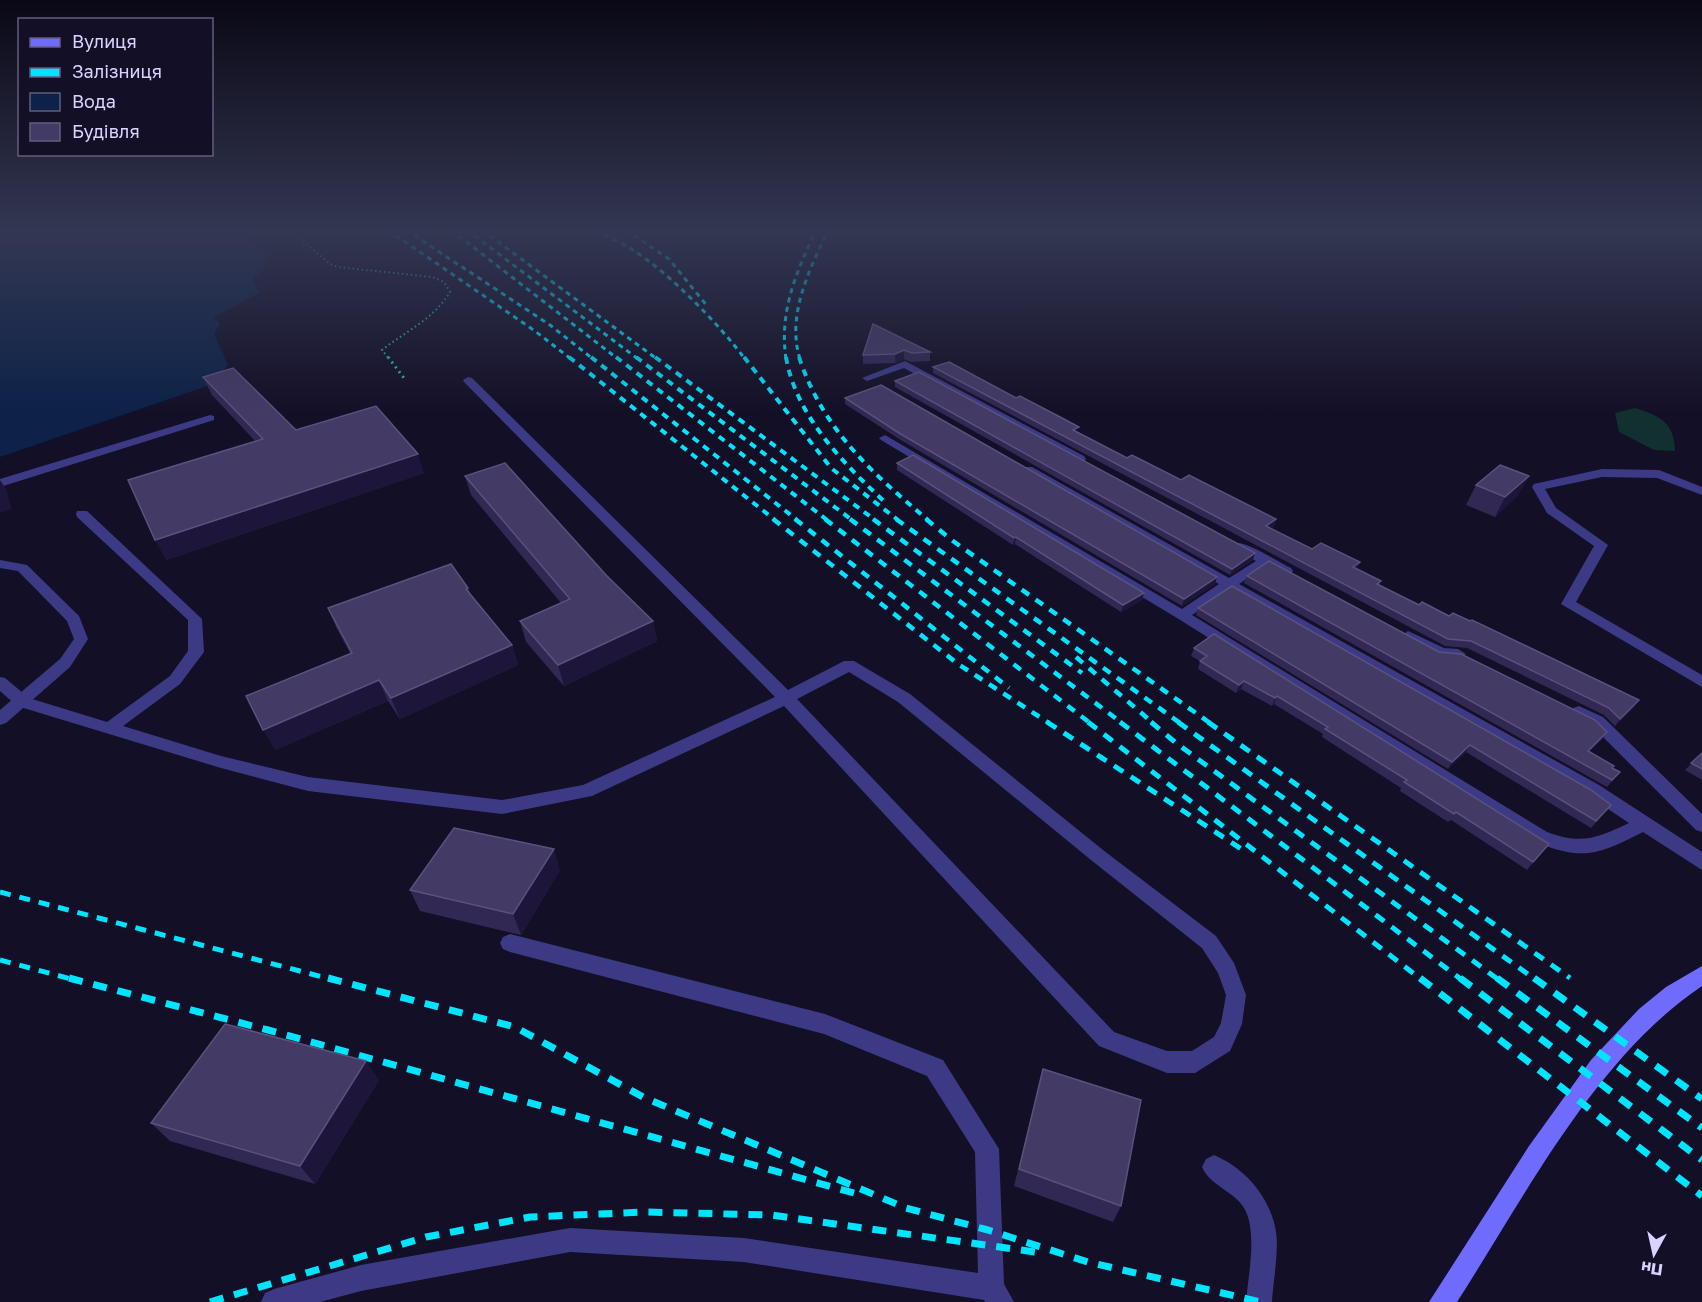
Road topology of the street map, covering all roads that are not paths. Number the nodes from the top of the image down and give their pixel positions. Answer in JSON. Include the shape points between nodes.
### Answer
{"nodes":[{"id":1,"x":468,"y":380,"type":"dead end"},
{"id":2,"x":888,"y":390,"type":"edge"},
{"id":3,"x":210,"y":418,"type":"dead end"},
{"id":4,"x":885,"y":438,"type":"dead end"},
{"id":5,"x":1012,"y":460,"type":"edge"},
{"id":6,"x":1090,"y":465,"type":"edge"},
{"id":7,"x":0,"y":483,"type":"edge"},
{"id":8,"x":1702,"y":491,"type":"edge"},
{"id":9,"x":82,"y":514,"type":"dead end"},
{"id":10,"x":1224,"y":538,"type":"edge"},
{"id":11,"x":1266,"y":560,"type":"junction"},
{"id":12,"x":0,"y":564,"type":"edge"},
{"id":13,"x":1297,"y":577,"type":"edge"},
{"id":14,"x":1230,"y":585,"type":"junction"},
{"id":15,"x":1182,"y":615,"type":"junction"},
{"id":16,"x":1400,"y":632,"type":"edge"},
{"id":17,"x":1471,"y":659,"type":"edge"},
{"id":18,"x":0,"y":682,"type":"edge"},
{"id":19,"x":1702,"y":682,"type":"edge"},
{"id":20,"x":786,"y":698,"type":"junction"},
{"id":21,"x":23,"y":702,"type":"junction"},
{"id":22,"x":1566,"y":706,"type":"edge"},
{"id":23,"x":0,"y":719,"type":"edge"},
{"id":24,"x":110,"y":728,"type":"junction"},
{"id":25,"x":1644,"y":824,"type":"junction"},
{"id":26,"x":1702,"y":825,"type":"edge"},
{"id":27,"x":1702,"y":862,"type":"edge"},
{"id":28,"x":510,"y":943,"type":"dead end"},
{"id":29,"x":1702,"y":975,"type":"edge"},
{"id":30,"x":1214,"y":1167,"type":"dead end"},
{"id":31,"x":996,"y":1295,"type":"edge"},
{"id":32,"x":274,"y":1302,"type":"edge"},
{"id":33,"x":1259,"y":1302,"type":"edge"},
{"id":34,"x":1442,"y":1302,"type":"edge"}],
"edges":[{"from":1,"to":20,"type":"street"},
{"from":2,"to":6,"type":"street","via":[[867,378],[904,364]]},
{"from":3,"to":7,"type":"street"},
{"from":4,"to":15,"type":"street"},
{"from":5,"to":14,"type":"street"},
{"from":8,"to":19,"type":"street","via":[[1659,474],[1602,473],[1538,487],[1551,510],[1601,544],[1568,604]]},
{"from":9,"to":24,"type":"street","via":[[195,619],[196,652],[174,680]]},
{"from":10,"to":11,"type":"street"},
{"from":11,"to":13,"type":"street"},
{"from":11,"to":14,"type":"street"},
{"from":12,"to":21,"type":"street","via":[[22,568],[74,619],[81,639],[65,663]]},
{"from":14,"to":15,"type":"street"},
{"from":14,"to":25,"type":"street","via":[[1593,790]]},
{"from":15,"to":25,"type":"street","via":[[1553,842],[1590,849]]},
{"from":16,"to":17,"type":"street","via":[[1441,653]]},
{"from":18,"to":21,"type":"street"},
{"from":20,"to":20,"type":"street","via":[[849,665],[904,698],[1209,942],[1227,969],[1236,995],[1231,1024],[1222,1044],[1195,1062],[1167,1062],[1107,1039]]},
{"from":20,"to":24,"type":"street","via":[[586,791],[502,807],[308,784]]},
{"from":21,"to":23,"type":"street"},
{"from":21,"to":24,"type":"street"},
{"from":22,"to":26,"type":"street","via":[[1597,722]]},
{"from":25,"to":27,"type":"street"},
{"from":28,"to":31,"type":"street","via":[[825,1024],[935,1068],[987,1149]]},
{"from":29,"to":34,"type":"main road","via":[[1642,1022],[1593,1078],[1551,1134]]},
{"from":30,"to":33,"type":"street","via":[[1252,1198],[1264,1232]]},
{"from":31,"to":32,"type":"street","via":[[863,1266],[744,1250],[570,1240],[362,1278]]}]}
